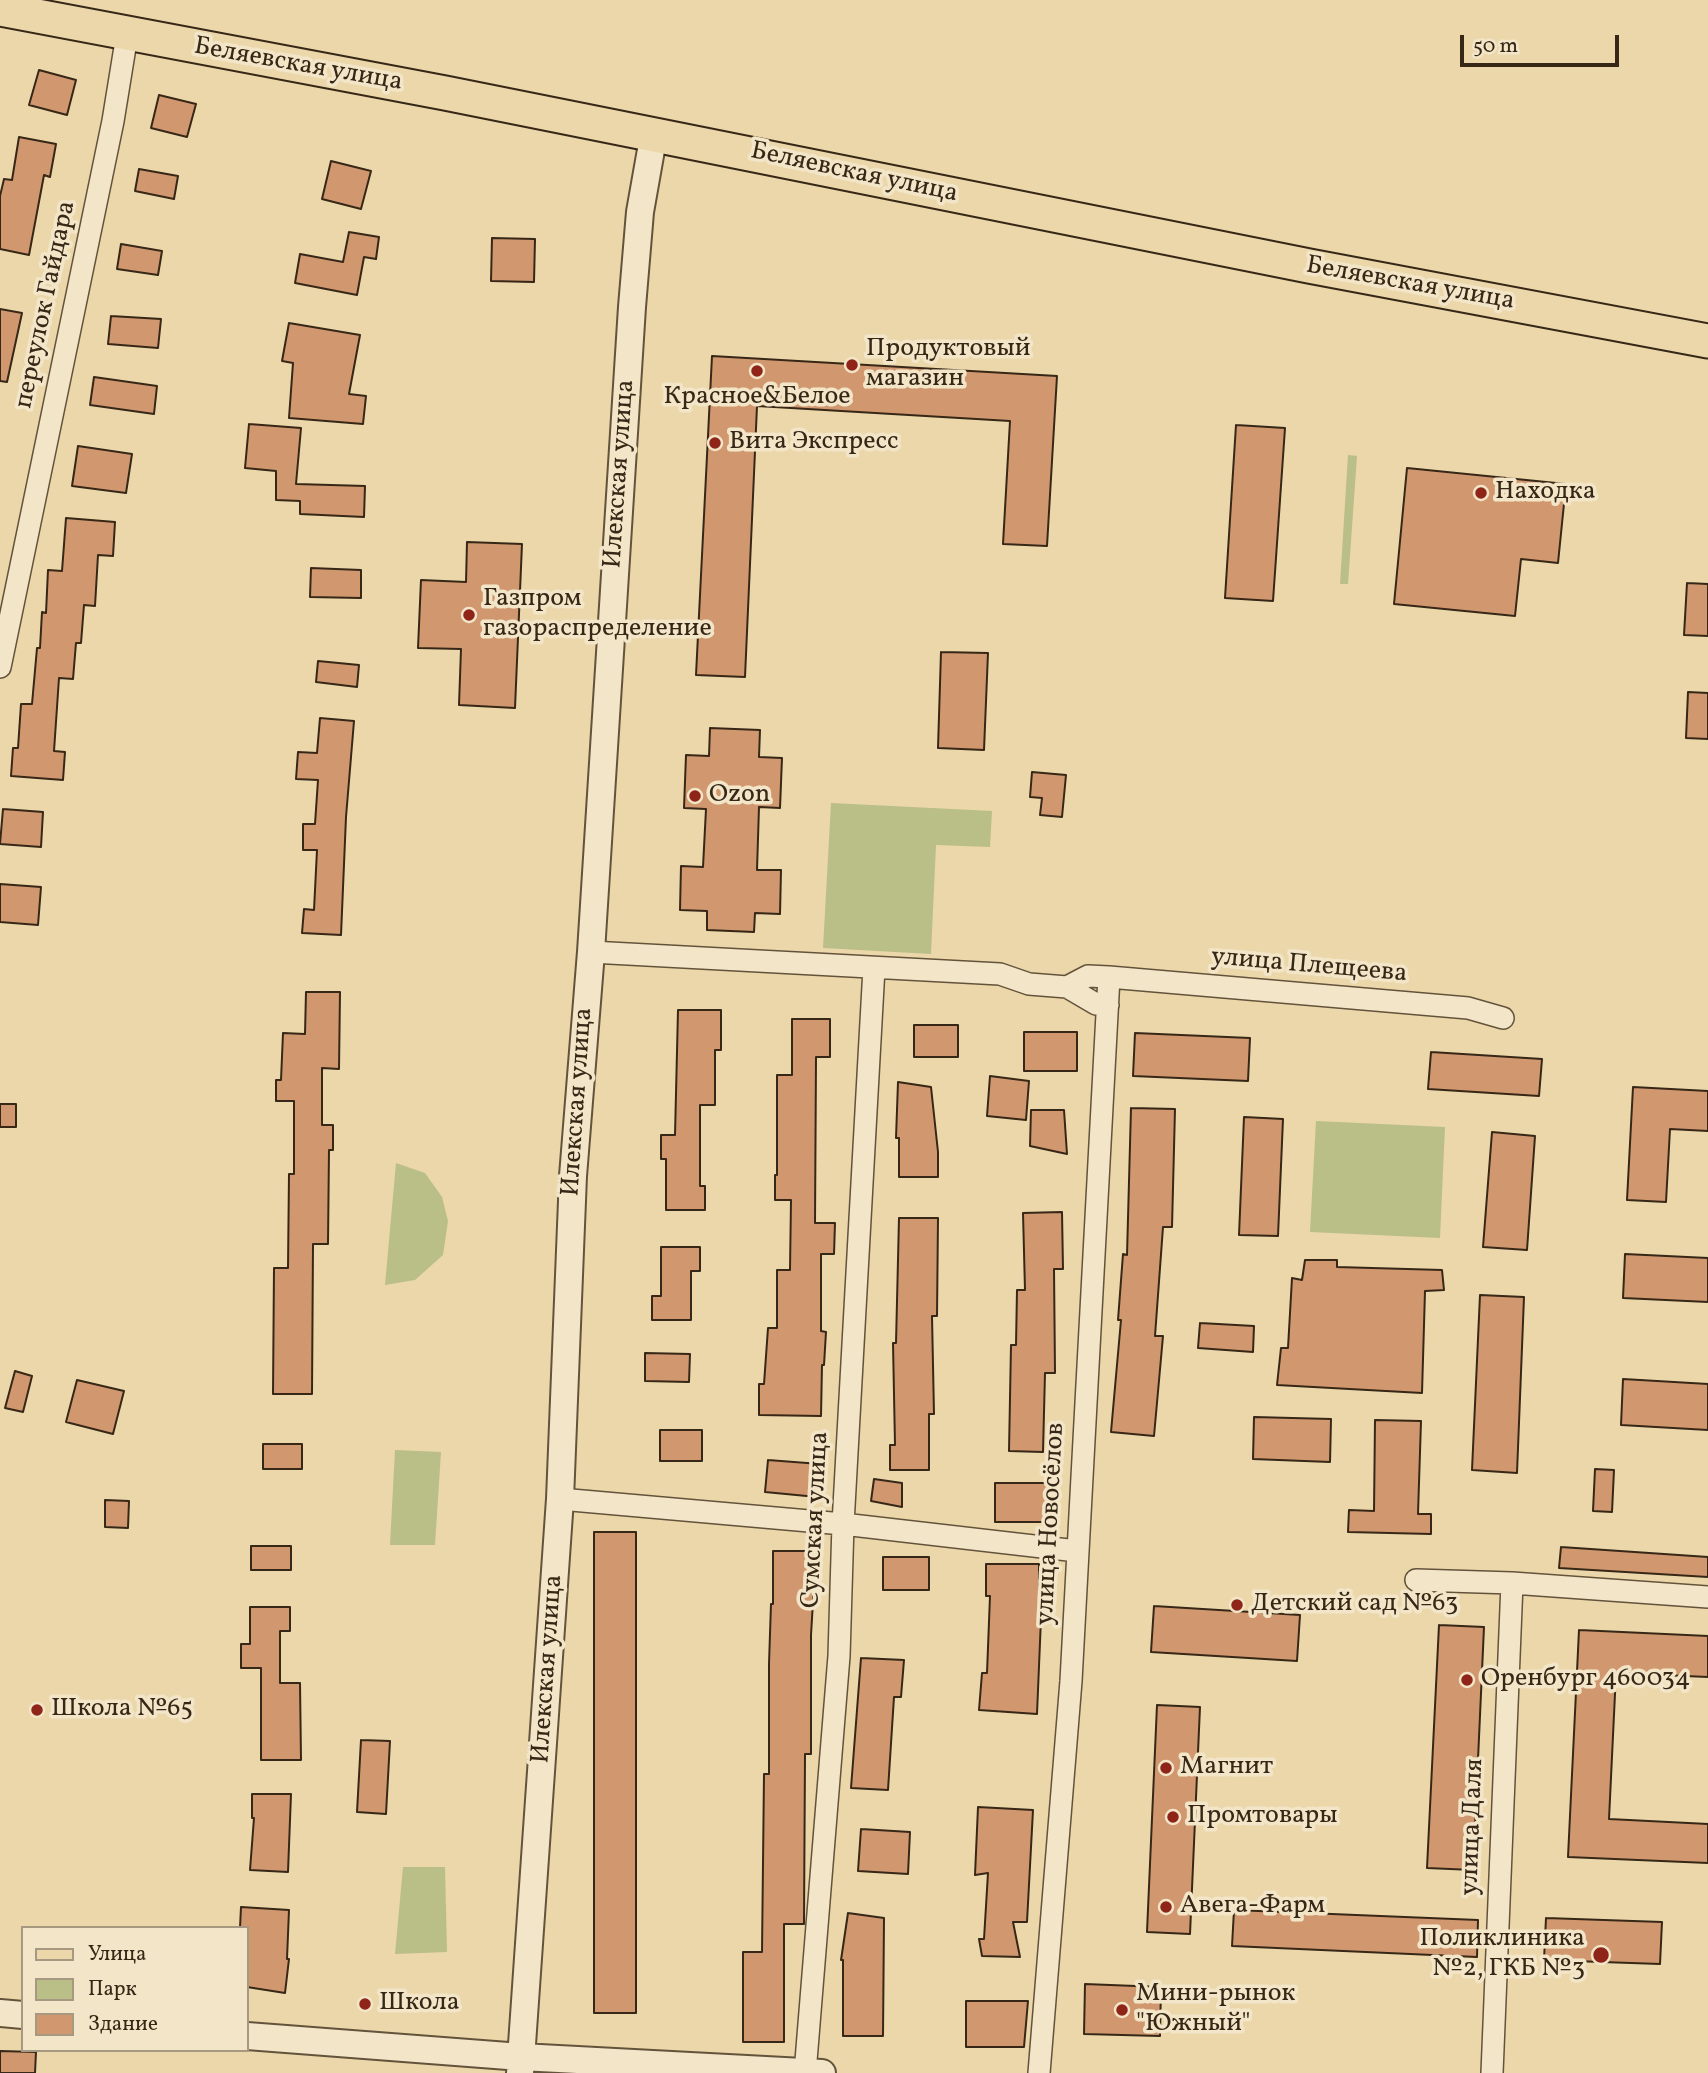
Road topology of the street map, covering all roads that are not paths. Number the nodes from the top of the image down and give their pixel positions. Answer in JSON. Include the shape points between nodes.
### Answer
{"nodes":[{"id":1,"x":0,"y":9,"type":"edge"},
{"id":2,"x":127,"y":35,"type":"junction"},
{"id":3,"x":654,"y":133,"type":"junction"},
{"id":4,"x":1708,"y":341,"type":"edge"},
{"id":5,"x":0,"y":667,"type":"edge"},
{"id":6,"x":591,"y":952,"type":"junction"},
{"id":7,"x":874,"y":968,"type":"junction"},
{"id":8,"x":1109,"y":977,"type":"junction"},
{"id":9,"x":1067,"y":987,"type":"junction"},
{"id":10,"x":1108,"y":1005,"type":"junction"},
{"id":11,"x":1503,"y":1018,"type":"dead end"},
{"id":12,"x":560,"y":1499,"type":"junction"},
{"id":13,"x":844,"y":1524,"type":"junction"},
{"id":14,"x":1077,"y":1551,"type":"junction"},
{"id":15,"x":1416,"y":1580,"type":"dead end"},
{"id":16,"x":1512,"y":1583,"type":"junction"},
{"id":17,"x":1708,"y":1597,"type":"edge"},
{"id":18,"x":0,"y":2013,"type":"edge"},
{"id":19,"x":21,"y":2015,"type":"edge"},
{"id":20,"x":248,"y":2036,"type":"edge"},
{"id":21,"x":521,"y":2065,"type":"edge"},
{"id":22,"x":810,"y":2073,"type":"edge"},
{"id":23,"x":1039,"y":2073,"type":"edge"},
{"id":24,"x":1492,"y":2073,"type":"edge"}],
"edges":[{"from":1,"to":2,"type":"main road","name":"Беляевская улица"},
{"from":2,"to":3,"type":"main road","name":"Беляевская улица"},
{"from":2,"to":5,"type":"street","name":"переулок Гайдара"},
{"from":3,"to":4,"type":"main road","name":"Беляевская улица","via":[[1296,264]]},
{"from":3,"to":6,"type":"street","name":"Илекская улица","via":[[640,212]]},
{"from":6,"to":7,"type":"street"},
{"from":6,"to":12,"type":"street","name":"Илекская улица","via":[[573,1176]]},
{"from":7,"to":9,"type":"street","via":[[1000,974],[1029,984]]},
{"from":7,"to":13,"type":"street","name":"Сумская улица"},
{"from":8,"to":9,"type":"street","name":"улица Плещеева","via":[[1088,976]]},
{"from":8,"to":10,"type":"street","name":"улица Новосёлов"},
{"from":8,"to":11,"type":"street","name":"улица Плещеева","via":[[1468,1008]]},
{"from":9,"to":10,"type":"street","via":[[1096,1004]]},
{"from":10,"to":14,"type":"street","name":"улица Новосёлов"},
{"from":12,"to":13,"type":"street"},
{"from":12,"to":21,"type":"street","name":"Илекская улица"},
{"from":13,"to":14,"type":"street"},
{"from":13,"to":22,"type":"street","name":"Сумская улица"},
{"from":14,"to":23,"type":"street","name":"улица Новосёлов"},
{"from":15,"to":16,"type":"street"},
{"from":16,"to":17,"type":"street"},
{"from":16,"to":24,"type":"street","name":"улица Даля"},
{"from":18,"to":19,"type":"street"},
{"from":20,"to":21,"type":"street"},
{"from":21,"to":22,"type":"street"}]}
